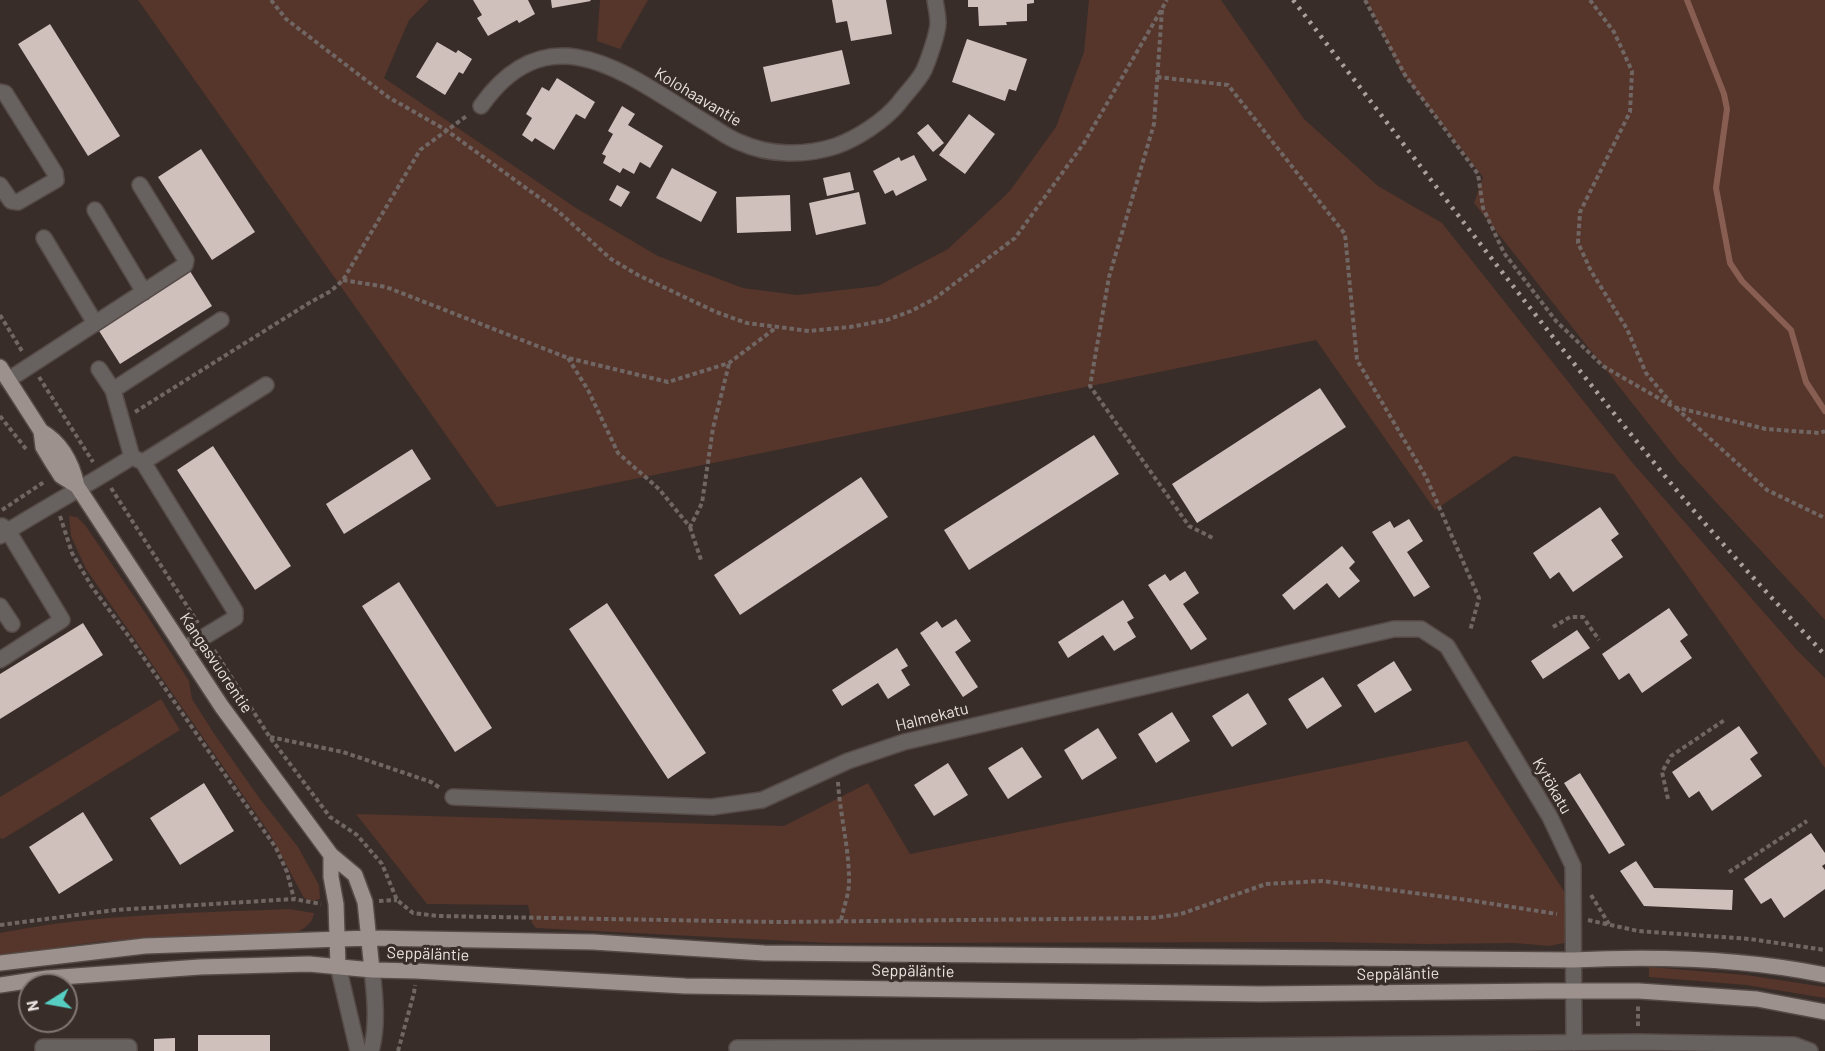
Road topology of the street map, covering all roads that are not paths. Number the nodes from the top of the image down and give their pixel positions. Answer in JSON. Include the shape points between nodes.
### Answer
{"nodes":[{"id":1,"x":935,"y":0,"type":"edge"},
{"id":2,"x":0,"y":92,"type":"edge"},
{"id":3,"x":481,"y":106,"type":"road end"},
{"id":4,"x":0,"y":185,"type":"edge"},
{"id":5,"x":140,"y":185,"type":"dead end"},
{"id":6,"x":95,"y":210,"type":"dead end"},
{"id":7,"x":44,"y":238,"type":"dead end"},
{"id":8,"x":144,"y":292,"type":"junction"},
{"id":9,"x":221,"y":320,"type":"dead end"},
{"id":10,"x":96,"y":323,"type":"junction"},
{"id":11,"x":99,"y":369,"type":"dead end"},
{"id":12,"x":4,"y":374,"type":"edge"},
{"id":13,"x":266,"y":385,"type":"dead end"},
{"id":14,"x":113,"y":390,"type":"junction"},
{"id":15,"x":137,"y":459,"type":"junction"},
{"id":16,"x":78,"y":488,"type":"junction"},
{"id":17,"x":2,"y":530,"type":"edge"},
{"id":18,"x":0,"y":606,"type":"edge"},
{"id":19,"x":12,"y":624,"type":"dead end"},
{"id":20,"x":1420,"y":629,"type":"joint"},
{"id":21,"x":184,"y":649,"type":"junction"},
{"id":22,"x":0,"y":660,"type":"edge"},
{"id":23,"x":453,"y":797,"type":"road end"},
{"id":24,"x":331,"y":855,"type":"junction"},
{"id":25,"x":369,"y":938,"type":"junction"},
{"id":26,"x":338,"y":939,"type":"junction"},
{"id":27,"x":1573,"y":960,"type":"junction"},
{"id":28,"x":0,"y":963,"type":"edge"},
{"id":29,"x":338,"y":966,"type":"junction"},
{"id":30,"x":372,"y":970,"type":"junction"},
{"id":31,"x":1825,"y":975,"type":"edge"},
{"id":32,"x":0,"y":985,"type":"edge"},
{"id":33,"x":1574,"y":992,"type":"junction"},
{"id":34,"x":1825,"y":1012,"type":"edge"},
{"id":35,"x":1574,"y":1043,"type":"junction"},
{"id":36,"x":1592,"y":1047,"type":"edge"},
{"id":37,"x":737,"y":1048,"type":"dead end"},
{"id":38,"x":1138,"y":1049,"type":"edge"},
{"id":39,"x":1163,"y":1049,"type":"edge"},
{"id":40,"x":43,"y":1051,"type":"edge"},
{"id":41,"x":129,"y":1051,"type":"edge"},
{"id":42,"x":358,"y":1051,"type":"edge"},
{"id":43,"x":372,"y":1051,"type":"edge"},
{"id":44,"x":1810,"y":1051,"type":"edge"}],
"edges":[{"from":1,"to":3,"type":"street","name":"Kolohaavantie","via":[[938,25],[923,71],[892,111],[851,141],[818,152],[780,154],[739,143],[616,69],[591,59],[565,55],[540,59],[518,70],[495,86]]},
{"from":2,"to":4,"type":"street","via":[[5,93],[56,180],[18,202],[10,201]]},
{"from":5,"to":8,"type":"street","via":[[186,260],[185,265]]},
{"from":6,"to":8,"type":"street"},
{"from":7,"to":10,"type":"street"},
{"from":8,"to":10,"type":"street"},
{"from":9,"to":14,"type":"street"},
{"from":10,"to":12,"type":"street","via":[[31,365]]},
{"from":11,"to":14,"type":"street"},
{"from":12,"to":16,"type":"main road","name":"Kangasvuorentie","via":[[41,431],[43,447],[61,476]]},
{"from":13,"to":15,"type":"street"},
{"from":14,"to":15,"type":"street"},
{"from":15,"to":16,"type":"street"},
{"from":15,"to":21,"type":"street","via":[[235,610],[235,618]]},
{"from":16,"to":17,"type":"street"},
{"from":16,"to":21,"type":"main road","name":"Kangasvuorentie"},
{"from":17,"to":22,"type":"street","via":[[62,620]]},
{"from":18,"to":19,"type":"street"},
{"from":20,"to":23,"type":"street","name":"Halmekatu","via":[[1394,629],[904,742],[836,766],[762,800],[712,807]]},
{"from":20,"to":27,"type":"street","name":"Kytökatu","via":[[1447,646],[1550,817],[1573,866]]},
{"from":21,"to":24,"type":"main road","name":"Kangasvuorentie"},
{"from":24,"to":25,"type":"main road","name":"Kangasvuorentie","via":[[355,875],[361,888]]},
{"from":24,"to":26,"type":"main road"},
{"from":25,"to":26,"type":"main road","name":"Seppäläntie"},
{"from":25,"to":27,"type":"main road","name":"Seppäläntie","via":[[593,942],[764,953]]},
{"from":25,"to":30,"type":"main road","name":"Kangasvuorentie"},
{"from":26,"to":28,"type":"main road","name":"Seppäläntie","via":[[145,946]]},
{"from":26,"to":29,"type":"main road"},
{"from":27,"to":31,"type":"main road","name":"Seppäläntie","via":[[1674,958]]},
{"from":27,"to":33,"type":"street","name":"Kytökatu"},
{"from":29,"to":30,"type":"main road","name":"Seppäläntie"},
{"from":29,"to":32,"type":"main road","name":"Seppäläntie","via":[[200,967]]},
{"from":29,"to":42,"type":"street"},
{"from":30,"to":33,"type":"main road","name":"Seppäläntie","via":[[686,986],[1260,994]]},
{"from":30,"to":43,"type":"street"},
{"from":33,"to":34,"type":"main road","name":"Seppäläntie","via":[[1639,991],[1757,999]]},
{"from":33,"to":35,"type":"street","name":"Kytökatu"},
{"from":35,"to":36,"type":"street"},
{"from":35,"to":39,"type":"street"},
{"from":36,"to":44,"type":"street","via":[[1638,1042],[1794,1045]]},
{"from":37,"to":38,"type":"street"},
{"from":38,"to":39,"type":"street"},
{"from":40,"to":41,"type":"street","via":[[43,1047],[129,1047]]}]}
